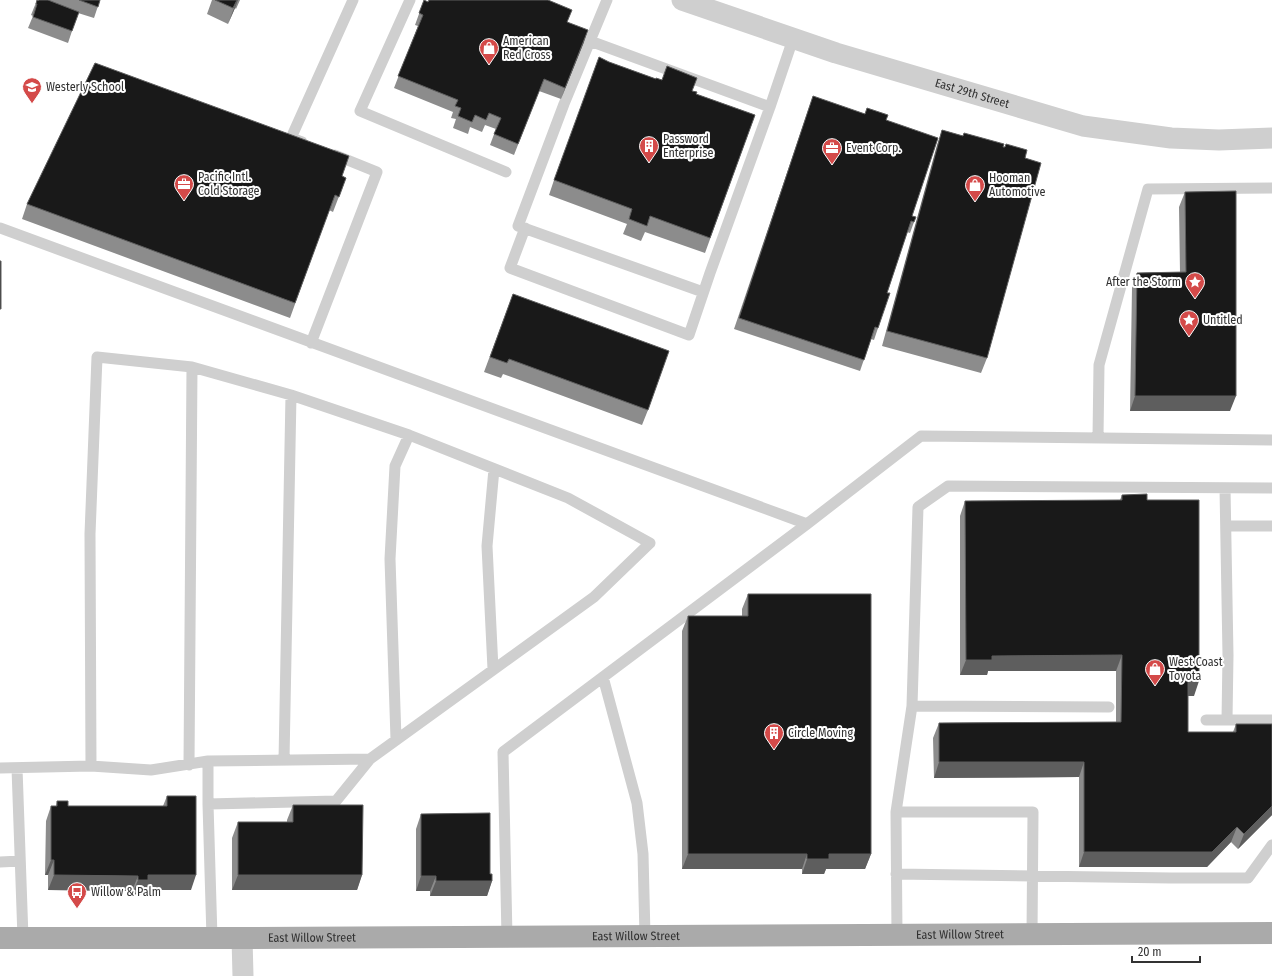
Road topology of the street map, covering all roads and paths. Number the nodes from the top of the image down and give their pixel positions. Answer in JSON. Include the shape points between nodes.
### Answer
{"nodes":[{"id":1,"x":353,"y":0,"type":"edge"},
{"id":2,"x":410,"y":0,"type":"edge"},
{"id":3,"x":607,"y":0,"type":"edge"},
{"id":4,"x":682,"y":0,"type":"edge"},
{"id":5,"x":793,"y":40,"type":"junction"},
{"id":6,"x":590,"y":41,"type":"junction"},
{"id":7,"x":770,"y":107,"type":"junction"},
{"id":8,"x":1272,"y":138,"type":"edge"},
{"id":9,"x":313,"y":146,"type":"edge"},
{"id":10,"x":327,"y":152,"type":"edge"},
{"id":11,"x":506,"y":172,"type":"dead end"},
{"id":12,"x":1272,"y":188,"type":"edge"},
{"id":13,"x":521,"y":227,"type":"junction"},
{"id":14,"x":0,"y":228,"type":"edge"},
{"id":15,"x":703,"y":292,"type":"junction"},
{"id":16,"x":311,"y":343,"type":"junction"},
{"id":17,"x":192,"y":367,"type":"junction"},
{"id":18,"x":291,"y":395,"type":"junction"},
{"id":19,"x":409,"y":434,"type":"junction"},
{"id":20,"x":1098,"y":437,"type":"junction"},
{"id":21,"x":1272,"y":440,"type":"edge"},
{"id":22,"x":494,"y":469,"type":"junction"},
{"id":23,"x":1225,"y":488,"type":"junction"},
{"id":24,"x":1272,"y":488,"type":"edge"},
{"id":25,"x":807,"y":524,"type":"junction"},
{"id":26,"x":1226,"y":526,"type":"junction"},
{"id":27,"x":1272,"y":526,"type":"edge"},
{"id":28,"x":493,"y":669,"type":"junction"},
{"id":29,"x":602,"y":677,"type":"junction"},
{"id":30,"x":912,"y":706,"type":"junction"},
{"id":31,"x":1109,"y":707,"type":"dead end"},
{"id":32,"x":1206,"y":720,"type":"dead end"},
{"id":33,"x":1227,"y":720,"type":"junction"},
{"id":34,"x":1272,"y":720,"type":"edge"},
{"id":35,"x":396,"y":739,"type":"junction"},
{"id":36,"x":370,"y":759,"type":"junction"},
{"id":37,"x":284,"y":760,"type":"junction"},
{"id":38,"x":208,"y":761,"type":"junction"},
{"id":39,"x":189,"y":765,"type":"junction"},
{"id":40,"x":91,"y":766,"type":"junction"},
{"id":41,"x":0,"y":768,"type":"edge"},
{"id":42,"x":17,"y":768,"type":"junction"},
{"id":43,"x":208,"y":804,"type":"junction"},
{"id":44,"x":896,"y":812,"type":"junction"},
{"id":45,"x":1272,"y":845,"type":"edge"},
{"id":46,"x":20,"y":861,"type":"junction"},
{"id":47,"x":0,"y":862,"type":"edge"},
{"id":48,"x":896,"y":874,"type":"junction"},
{"id":49,"x":1032,"y":876,"type":"junction"},
{"id":50,"x":1272,"y":933,"type":"edge"},
{"id":51,"x":1032,"y":934,"type":"junction"},
{"id":52,"x":897,"y":935,"type":"junction"},
{"id":53,"x":645,"y":936,"type":"junction"},
{"id":54,"x":506,"y":937,"type":"junction"},
{"id":55,"x":0,"y":938,"type":"edge"},
{"id":56,"x":23,"y":938,"type":"junction"},
{"id":57,"x":212,"y":938,"type":"junction"},
{"id":58,"x":242,"y":938,"type":"junction"},
{"id":59,"x":243,"y":976,"type":"edge"}],
"edges":[{"from":1,"to":9,"type":"lane","via":[[291,138]]},
{"from":2,"to":11,"type":"lane","via":[[360,111]]},
{"from":3,"to":6,"type":"lane"},
{"from":4,"to":5,"type":"street","name":"East 29th Street"},
{"from":5,"to":7,"type":"lane"},
{"from":5,"to":8,"type":"street","name":"East 29th Street","via":[[1083,126],[1170,138]]},
{"from":6,"to":7,"type":"lane"},
{"from":6,"to":13,"type":"lane","via":[[564,104]]},
{"from":7,"to":15,"type":"lane"},
{"from":10,"to":16,"type":"lane","via":[[377,172]]},
{"from":12,"to":20,"type":"lane","via":[[1148,189],[1099,365]]},
{"from":13,"to":15,"type":"lane"},
{"from":13,"to":15,"type":"lane","via":[[510,268],[689,336]]},
{"from":14,"to":16,"type":"lane"},
{"from":16,"to":25,"type":"lane"},
{"from":17,"to":18,"type":"lane"},
{"from":17,"to":39,"type":"lane"},
{"from":17,"to":40,"type":"lane","via":[[97,358],[90,534]]},
{"from":18,"to":19,"type":"lane"},
{"from":18,"to":37,"type":"lane"},
{"from":19,"to":22,"type":"lane"},
{"from":19,"to":35,"type":"lane","via":[[395,466],[391,551]]},
{"from":20,"to":21,"type":"lane"},
{"from":20,"to":25,"type":"lane","via":[[921,436]]},
{"from":22,"to":28,"type":"lane","via":[[487,546]]},
{"from":22,"to":28,"type":"lane","via":[[568,498],[650,543],[594,597]]},
{"from":23,"to":24,"type":"lane"},
{"from":23,"to":26,"type":"lane"},
{"from":23,"to":30,"type":"lane","via":[[948,486],[918,507]]},
{"from":25,"to":29,"type":"lane"},
{"from":26,"to":27,"type":"lane"},
{"from":26,"to":33,"type":"lane"},
{"from":28,"to":35,"type":"lane"},
{"from":29,"to":53,"type":"lane","via":[[637,803],[643,854]]},
{"from":29,"to":54,"type":"lane","via":[[503,752]]},
{"from":30,"to":31,"type":"lane"},
{"from":30,"to":44,"type":"lane"},
{"from":32,"to":33,"type":"lane"},
{"from":33,"to":34,"type":"lane"},
{"from":35,"to":36,"type":"lane"},
{"from":36,"to":37,"type":"lane"},
{"from":36,"to":43,"type":"lane","via":[[336,802]]},
{"from":37,"to":38,"type":"lane"},
{"from":38,"to":39,"type":"lane"},
{"from":38,"to":43,"type":"lane"},
{"from":39,"to":40,"type":"lane","via":[[151,770]]},
{"from":40,"to":42,"type":"lane"},
{"from":41,"to":42,"type":"lane"},
{"from":42,"to":46,"type":"lane"},
{"from":43,"to":57,"type":"lane"},
{"from":44,"to":48,"type":"lane"},
{"from":44,"to":49,"type":"lane","via":[[1033,812]]},
{"from":45,"to":49,"type":"lane","via":[[1248,878]]},
{"from":46,"to":47,"type":"lane"},
{"from":46,"to":56,"type":"lane"},
{"from":48,"to":49,"type":"lane"},
{"from":48,"to":52,"type":"lane"},
{"from":49,"to":51,"type":"lane"},
{"from":50,"to":51,"type":"main road","name":"East Willow Street"},
{"from":51,"to":52,"type":"main road","name":"East Willow Street"},
{"from":52,"to":53,"type":"main road","name":"East Willow Street"},
{"from":53,"to":54,"type":"main road","name":"East Willow Street"},
{"from":54,"to":58,"type":"main road","name":"East Willow Street"},
{"from":55,"to":56,"type":"main road","name":"East Willow Street"},
{"from":56,"to":57,"type":"main road","name":"East Willow Street"},
{"from":57,"to":58,"type":"main road","name":"East Willow Street"},
{"from":58,"to":59,"type":"street"}]}
